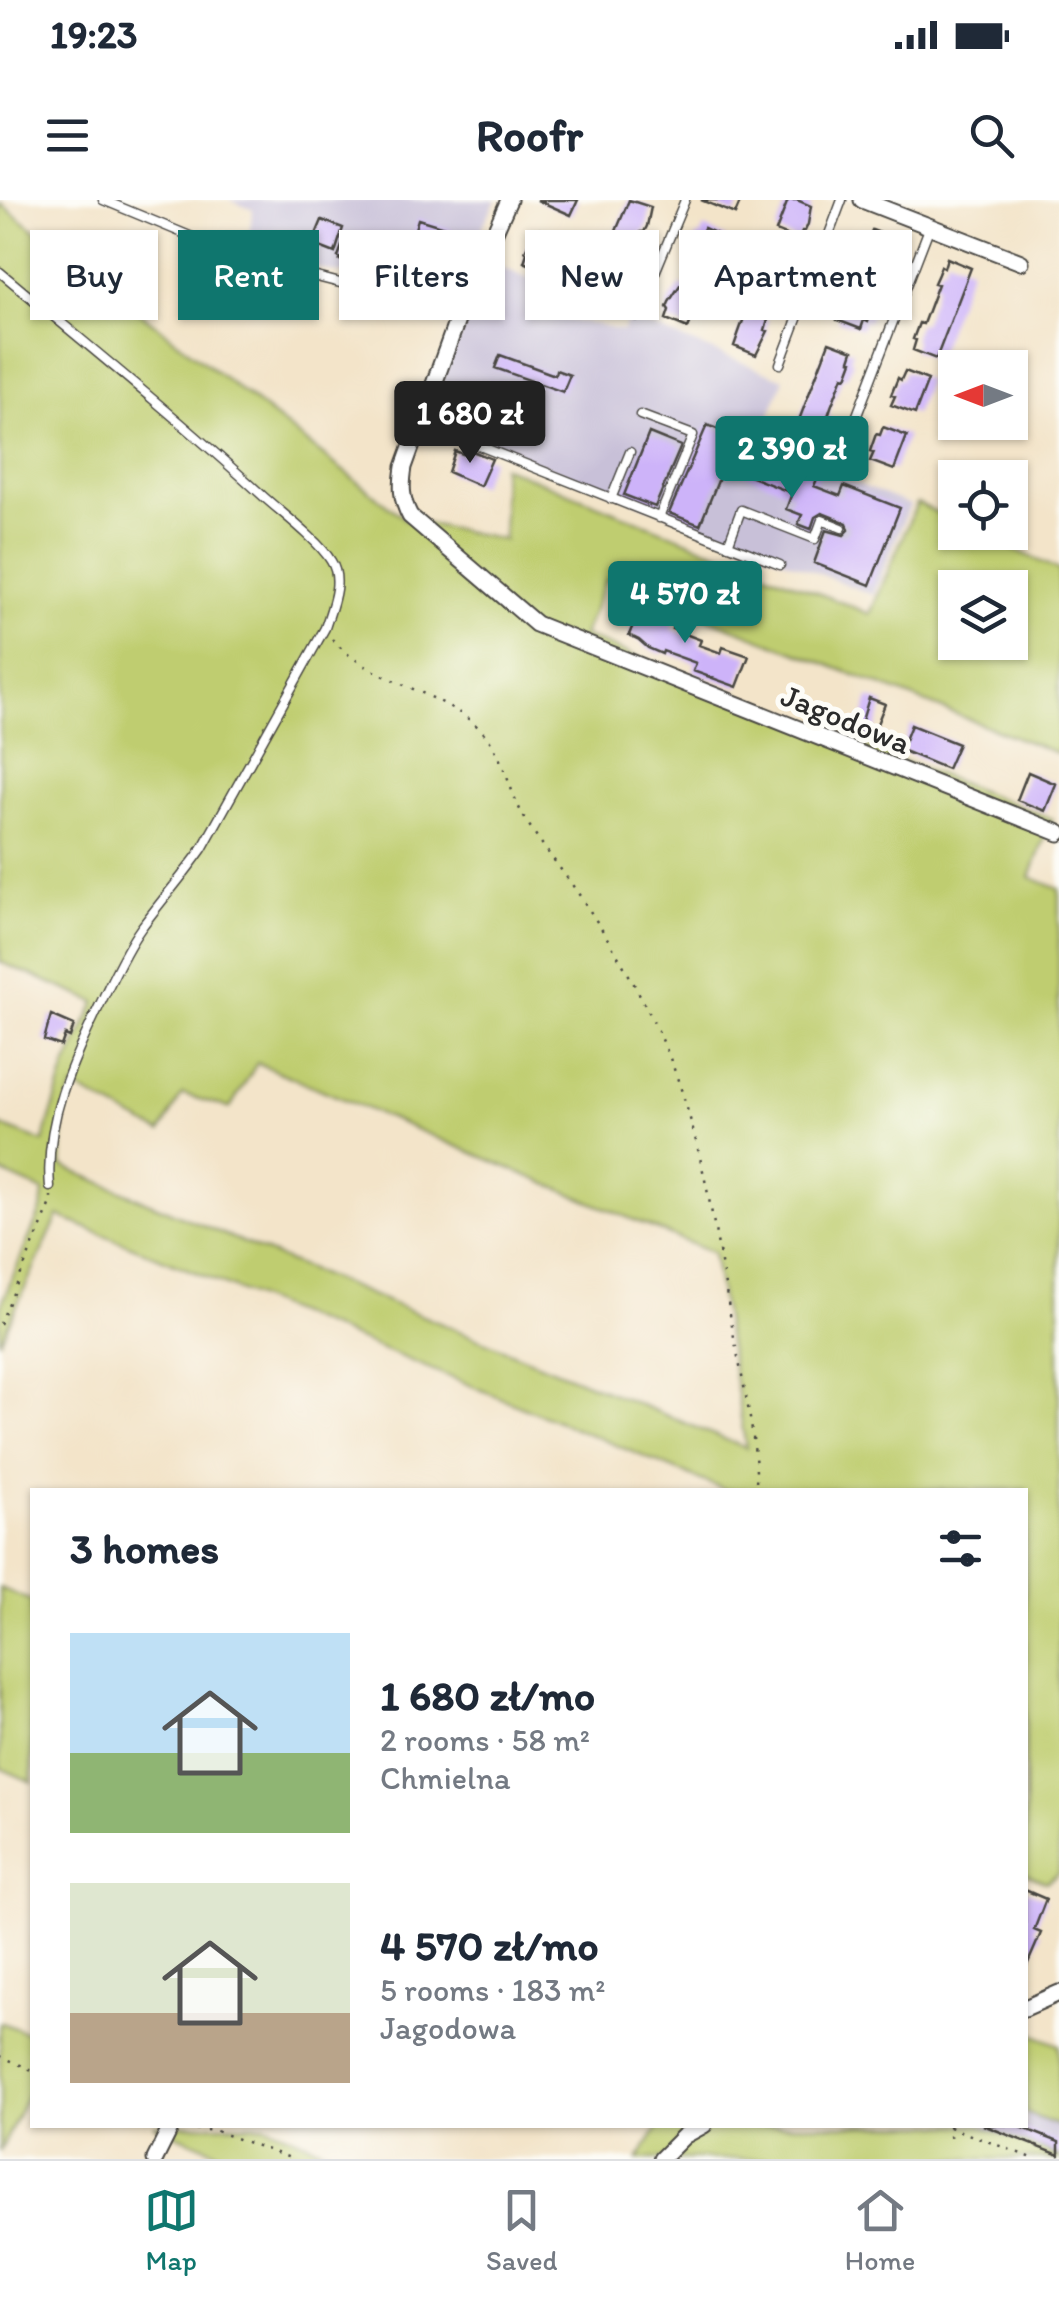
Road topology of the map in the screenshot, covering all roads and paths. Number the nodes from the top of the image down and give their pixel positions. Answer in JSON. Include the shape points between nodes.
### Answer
{"nodes":[{"id":1,"x":103,"y":200,"type":"edge"},
{"id":2,"x":510,"y":200,"type":"edge"},
{"id":3,"x":685,"y":200,"type":"edge"},
{"id":4,"x":842,"y":200,"type":"edge"},
{"id":5,"x":862,"y":200,"type":"edge"},
{"id":6,"x":930,"y":226,"type":"junction"},
{"id":7,"x":496,"y":230,"type":"edge"},
{"id":8,"x":659,"y":262,"type":"edge"},
{"id":9,"x":1021,"y":262,"type":"dead end"},
{"id":10,"x":0,"y":272,"type":"edge"},
{"id":11,"x":339,"y":283,"type":"edge"},
{"id":12,"x":457,"y":320,"type":"edge"},
{"id":13,"x":780,"y":364,"type":"dead end"},
{"id":14,"x":640,"y":415,"type":"dead end"},
{"id":15,"x":420,"y":422,"type":"junction"},
{"id":16,"x":630,"y":452,"type":"dead end"},
{"id":17,"x":842,"y":454,"type":"dead end"},
{"id":18,"x":611,"y":499,"type":"junction"},
{"id":19,"x":659,"y":518,"type":"junction"},
{"id":20,"x":842,"y":528,"type":"dead end"},
{"id":21,"x":728,"y":546,"type":"junction"},
{"id":22,"x":780,"y":566,"type":"dead end"},
{"id":23,"x":325,"y":628,"type":"junction"},
{"id":24,"x":1059,"y":833,"type":"edge"},
{"id":25,"x":50,"y":1187,"type":"joint"},
{"id":26,"x":0,"y":1324,"type":"edge"},
{"id":27,"x":756,"y":1488,"type":"edge"},
{"id":28,"x":1059,"y":1993,"type":"edge"},
{"id":29,"x":1028,"y":2007,"type":"edge"},
{"id":30,"x":0,"y":2056,"type":"edge"},
{"id":31,"x":30,"y":2069,"type":"edge"},
{"id":32,"x":183,"y":2128,"type":"edge"},
{"id":33,"x":196,"y":2128,"type":"edge"},
{"id":34,"x":699,"y":2128,"type":"edge"},
{"id":35,"x":949,"y":2128,"type":"edge"},
{"id":36,"x":954,"y":2128,"type":"edge"},
{"id":37,"x":170,"y":2130,"type":"joint"},
{"id":38,"x":951,"y":2145,"type":"dead end"},
{"id":39,"x":154,"y":2159,"type":"edge"},
{"id":40,"x":293,"y":2159,"type":"edge"},
{"id":41,"x":660,"y":2159,"type":"edge"},
{"id":42,"x":1034,"y":2159,"type":"edge"}],
"edges":[{"from":1,"to":11,"type":"lane","via":[[243,258]]},
{"from":2,"to":7,"type":"street"},
{"from":3,"to":8,"type":"lane"},
{"from":4,"to":13,"type":"lane"},
{"from":5,"to":6,"type":"street"},
{"from":6,"to":9,"type":"street"},
{"from":6,"to":17,"type":"lane"},
{"from":10,"to":23,"type":"lane","via":[[326,555],[336,590]]},
{"from":12,"to":15,"type":"street"},
{"from":14,"to":19,"type":"lane","via":[[693,435]]},
{"from":15,"to":18,"type":"lane"},
{"from":15,"to":24,"type":"street","name":"Jagodowa","via":[[400,486],[410,516],[536,624]]},
{"from":16,"to":18,"type":"lane"},
{"from":18,"to":19,"type":"lane"},
{"from":19,"to":21,"type":"lane"},
{"from":20,"to":21,"type":"lane","via":[[822,520],[815,539],[741,510]]},
{"from":21,"to":22,"type":"lane"},
{"from":23,"to":25,"type":"lane","via":[[202,848],[122,960],[72,1062],[53,1124]]},
{"from":23,"to":27,"type":"path","via":[[370,669],[442,702],[482,731],[520,812],[587,906],[644,1005],[688,1110],[741,1376]]},
{"from":25,"to":26,"type":"path","via":[[52,1203]]},
{"from":28,"to":29,"type":"street"},
{"from":30,"to":31,"type":"path"},
{"from":32,"to":37,"type":"path"},
{"from":33,"to":40,"type":"path"},
{"from":34,"to":41,"type":"street"},
{"from":35,"to":38,"type":"path"},
{"from":36,"to":42,"type":"path"},
{"from":37,"to":39,"type":"street"}]}
